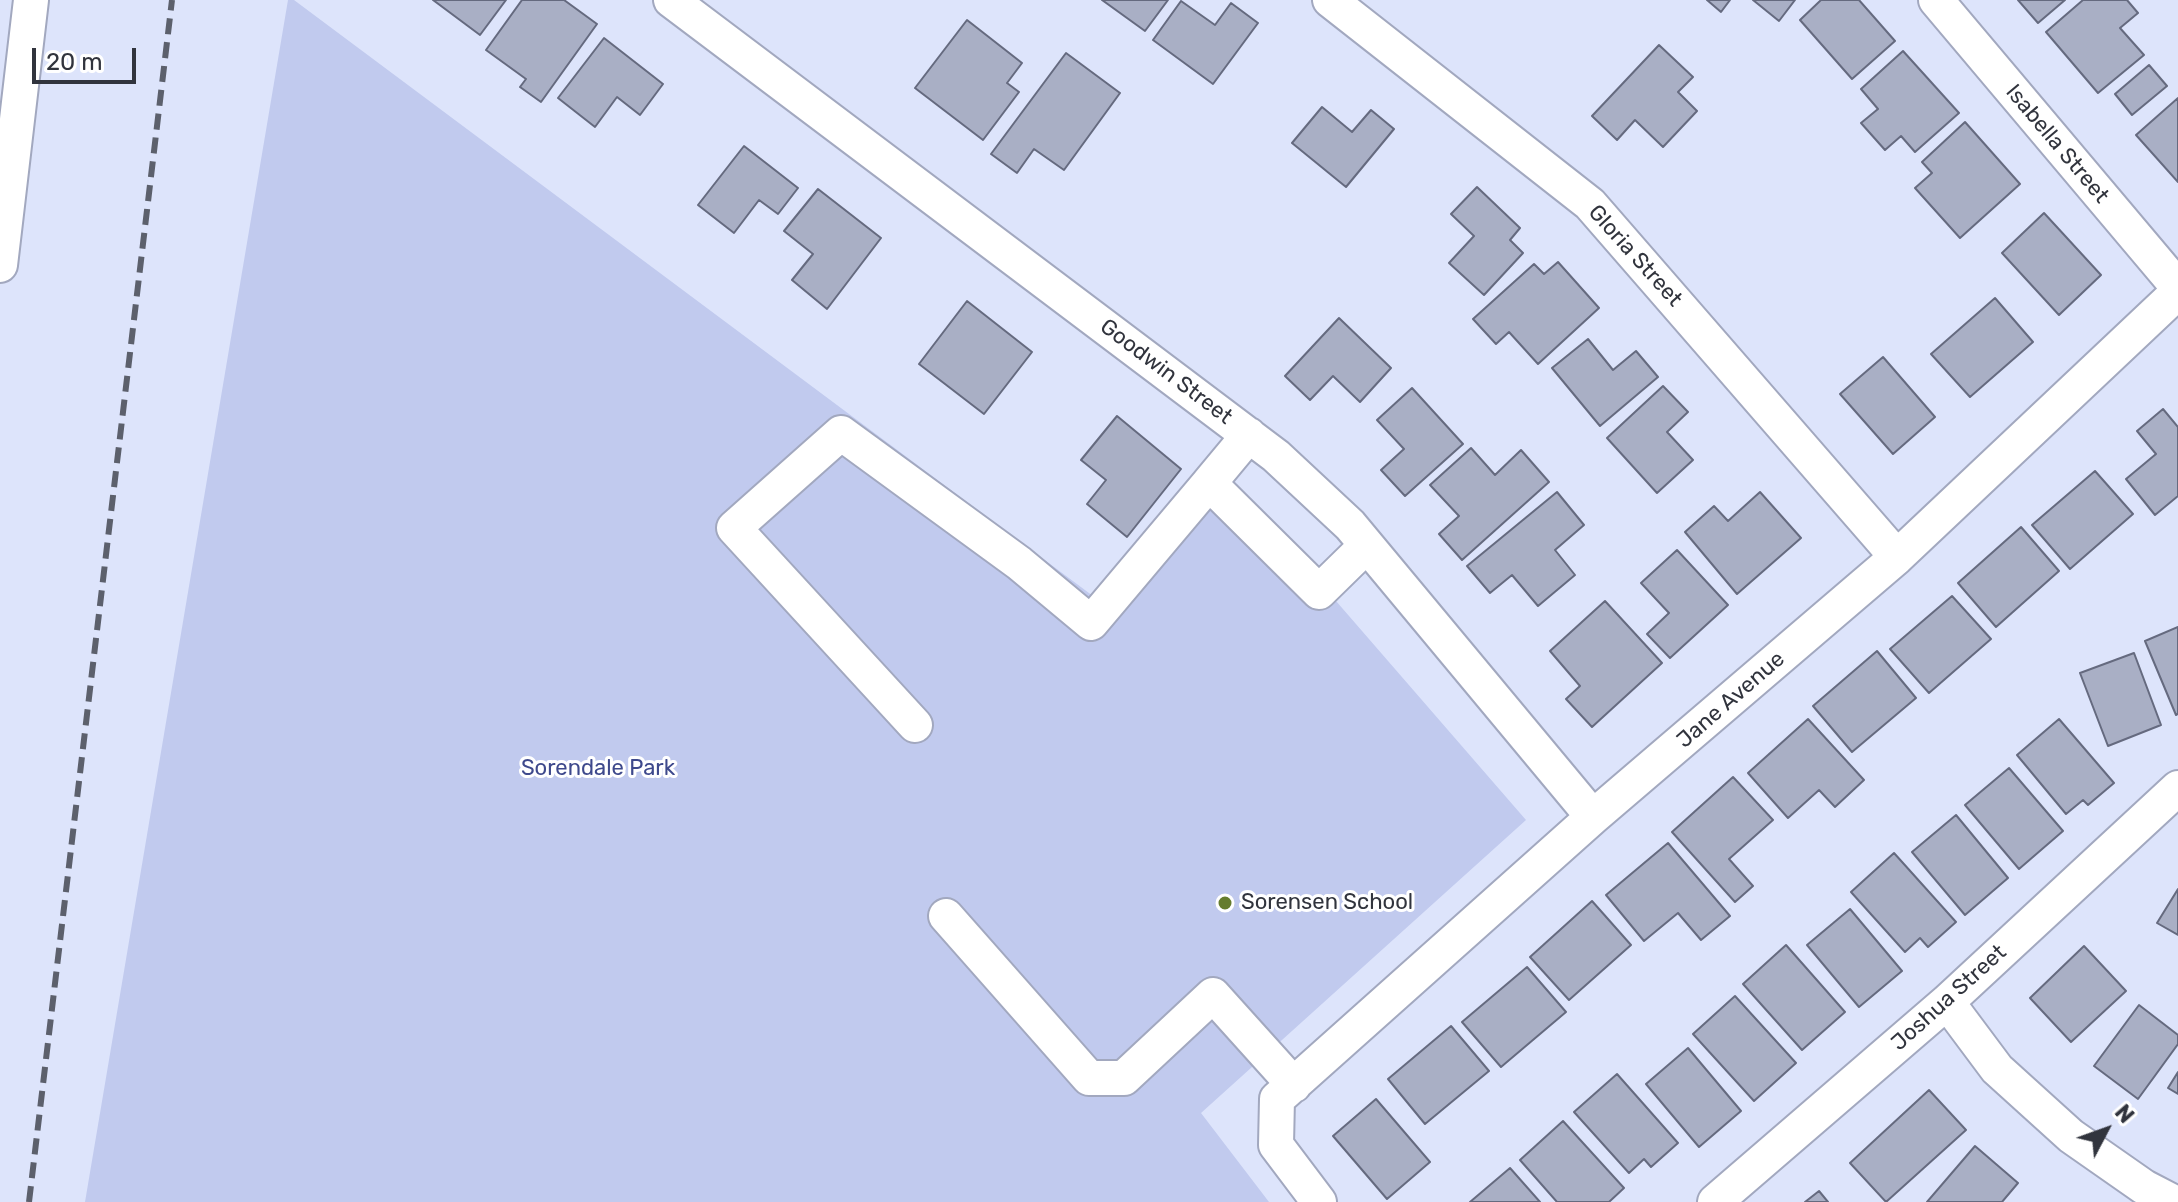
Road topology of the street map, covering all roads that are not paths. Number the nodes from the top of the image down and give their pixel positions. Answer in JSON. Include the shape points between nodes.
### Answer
{"nodes":[{"id":1,"x":31,"y":0,"type":"edge"},
{"id":2,"x":671,"y":0,"type":"edge"},
{"id":3,"x":1330,"y":0,"type":"edge"},
{"id":4,"x":1936,"y":0,"type":"edge"},
{"id":5,"x":0,"y":265,"type":"edge"},
{"id":6,"x":2178,"y":290,"type":"edge"},
{"id":7,"x":1249,"y":435,"type":"junction"},
{"id":8,"x":1209,"y":483,"type":"junction"},
{"id":9,"x":1366,"y":546,"type":"junction"},
{"id":10,"x":1897,"y":557,"type":"junction"},
{"id":11,"x":915,"y":725,"type":"dead end"},
{"id":12,"x":2178,"y":788,"type":"edge"},
{"id":13,"x":1593,"y":817,"type":"junction"},
{"id":14,"x":946,"y":916,"type":"dead end"},
{"id":15,"x":1947,"y":1002,"type":"junction"},
{"id":16,"x":1285,"y":1092,"type":"junction"},
{"id":17,"x":1319,"y":1202,"type":"edge"},
{"id":18,"x":1715,"y":1202,"type":"edge"},
{"id":19,"x":2173,"y":1202,"type":"edge"}],
"edges":[{"from":1,"to":5,"type":"street"},
{"from":2,"to":7,"type":"street","name":"Goodwin Street"},
{"from":3,"to":10,"type":"street","name":"Gloria Street","via":[[1590,204]]},
{"from":4,"to":6,"type":"street","name":"Isabella Street"},
{"from":6,"to":10,"type":"street","name":"Jane Avenue"},
{"from":7,"to":8,"type":"street"},
{"from":7,"to":9,"type":"street","name":"Goodwin Street","via":[[1350,525]]},
{"from":8,"to":9,"type":"street","via":[[1319,592]]},
{"from":8,"to":11,"type":"street","via":[[1091,623],[1019,563],[841,433],[734,528]]},
{"from":9,"to":13,"type":"street","name":"Goodwin Street"},
{"from":10,"to":13,"type":"street","name":"Jane Avenue"},
{"from":12,"to":15,"type":"street","name":"Joshua Street"},
{"from":13,"to":16,"type":"street","name":"Jane Avenue"},
{"from":14,"to":16,"type":"street","via":[[1089,1078],[1124,1078],[1213,995]]},
{"from":15,"to":18,"type":"street","name":"Joshua Street"},
{"from":15,"to":19,"type":"street","via":[[1997,1069],[2071,1136]]},
{"from":16,"to":17,"type":"street","via":[[1276,1145]]}]}
